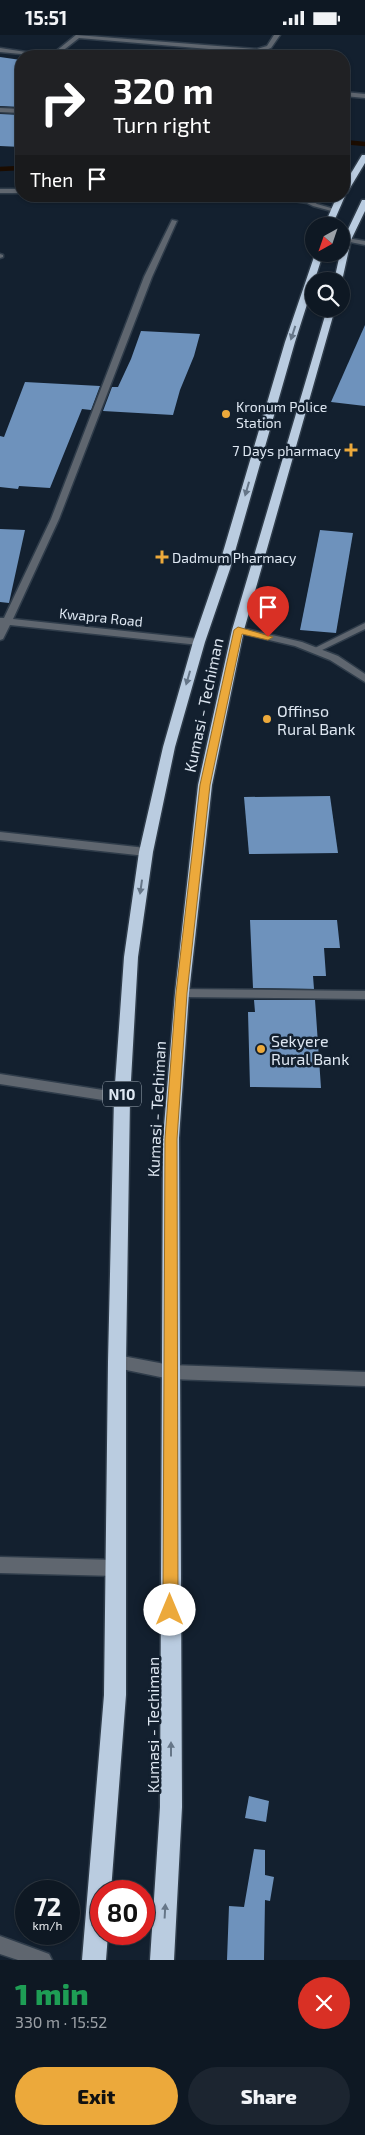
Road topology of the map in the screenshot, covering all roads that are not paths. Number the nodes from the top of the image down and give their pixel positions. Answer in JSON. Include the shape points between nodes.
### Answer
{"nodes":[{"id":1,"x":78,"y":35,"type":"edge"},
{"id":2,"x":277,"y":35,"type":"edge"},
{"id":3,"x":0,"y":50,"type":"edge"},
{"id":4,"x":60,"y":50,"type":"edge"},
{"id":5,"x":246,"y":50,"type":"edge"},
{"id":6,"x":260,"y":50,"type":"edge"},
{"id":7,"x":15,"y":52,"type":"edge"},
{"id":8,"x":350,"y":95,"type":"edge"},
{"id":9,"x":365,"y":96,"type":"edge"},
{"id":10,"x":0,"y":110,"type":"edge"},
{"id":11,"x":15,"y":111,"type":"edge"},
{"id":12,"x":365,"y":157,"type":"edge"},
{"id":13,"x":354,"y":173,"type":"junction"},
{"id":14,"x":350,"y":174,"type":"edge"},
{"id":15,"x":350,"y":180,"type":"edge"},
{"id":16,"x":0,"y":191,"type":"edge"},
{"id":17,"x":15,"y":191,"type":"edge"},
{"id":18,"x":312,"y":202,"type":"edge"},
{"id":19,"x":339,"y":202,"type":"edge"},
{"id":20,"x":365,"y":203,"type":"edge"},
{"id":21,"x":335,"y":210,"type":"junction"},
{"id":22,"x":332,"y":217,"type":"edge"},
{"id":23,"x":174,"y":221,"type":"dead end"},
{"id":24,"x":350,"y":234,"type":"edge"},
{"id":25,"x":350,"y":240,"type":"edge"},
{"id":26,"x":365,"y":243,"type":"edge"},
{"id":27,"x":316,"y":263,"type":"edge"},
{"id":28,"x":329,"y":317,"type":"edge"},
{"id":29,"x":4,"y":621,"type":"edge"},
{"id":30,"x":365,"y":626,"type":"edge"},
{"id":31,"x":238,"y":630,"type":"junction"},
{"id":32,"x":0,"y":637,"type":"edge"},
{"id":33,"x":199,"y":642,"type":"junction"},
{"id":34,"x":315,"y":650,"type":"junction"},
{"id":35,"x":365,"y":679,"type":"edge"},
{"id":36,"x":0,"y":836,"type":"edge"},
{"id":37,"x":146,"y":852,"type":"junction"},
{"id":38,"x":182,"y":993,"type":"junction"},
{"id":39,"x":365,"y":995,"type":"edge"},
{"id":40,"x":0,"y":1079,"type":"edge"},
{"id":41,"x":122,"y":1098,"type":"junction"},
{"id":42,"x":117,"y":1362,"type":"junction"},
{"id":43,"x":170,"y":1372,"type":"junction"},
{"id":44,"x":365,"y":1379,"type":"edge"},
{"id":45,"x":0,"y":1565,"type":"edge"},
{"id":46,"x":116,"y":1568,"type":"junction"},
{"id":47,"x":0,"y":1945,"type":"edge"},
{"id":48,"x":43,"y":1960,"type":"edge"},
{"id":49,"x":94,"y":1960,"type":"edge"},
{"id":50,"x":162,"y":1960,"type":"edge"}],
"edges":[{"from":1,"to":4,"type":"street"},
{"from":1,"to":5,"type":"street"},
{"from":2,"to":6,"type":"street","via":[[269,47]]},
{"from":3,"to":7,"type":"street"},
{"from":8,"to":9,"type":"street"},
{"from":10,"to":11,"type":"street"},
{"from":12,"to":13,"type":"highway"},
{"from":13,"to":14,"type":"lane"},
{"from":13,"to":15,"type":"highway"},
{"from":16,"to":17,"type":"street"},
{"from":18,"to":21,"type":"lane"},
{"from":19,"to":21,"type":"highway"},
{"from":20,"to":24,"type":"highway"},
{"from":21,"to":22,"type":"highway"},
{"from":23,"to":29,"type":"street","via":[[148,277],[56,519]]},
{"from":25,"to":26,"type":"street"},
{"from":27,"to":33,"type":"highway","number":"N10","one_way":true},
{"from":28,"to":31,"type":"highway","name":"Kumasi - Techiman"},
{"from":29,"to":32,"type":"street"},
{"from":29,"to":33,"type":"street","name":"Kwapra Road"},
{"from":30,"to":34,"type":"lane"},
{"from":31,"to":34,"type":"street"},
{"from":31,"to":38,"type":"highway","name":"Kumasi - Techiman","via":[[205,785]]},
{"from":33,"to":37,"type":"highway","number":"N10","one_way":true,"via":[[169,747]]},
{"from":34,"to":35,"type":"street","via":[[334,658]]},
{"from":36,"to":37,"type":"street"},
{"from":37,"to":41,"type":"highway","number":"N10","one_way":true,"via":[[131,957]]},
{"from":38,"to":39,"type":"street"},
{"from":38,"to":43,"type":"highway","name":"Kumasi - Techiman","via":[[171,1139]]},
{"from":40,"to":41,"type":"street"},
{"from":41,"to":42,"type":"highway","number":"N10"},
{"from":42,"to":43,"type":"street"},
{"from":42,"to":46,"type":"highway","number":"N10"},
{"from":43,"to":44,"type":"street"},
{"from":50,"to":43,"type":"highway","name":"Kumasi - Techiman","one_way":true,"via":[[171,1807]]},
{"from":45,"to":46,"type":"street"},
{"from":46,"to":49,"type":"highway","number":"N10","via":[[115,1695]]},
{"from":47,"to":48,"type":"lane"}]}
